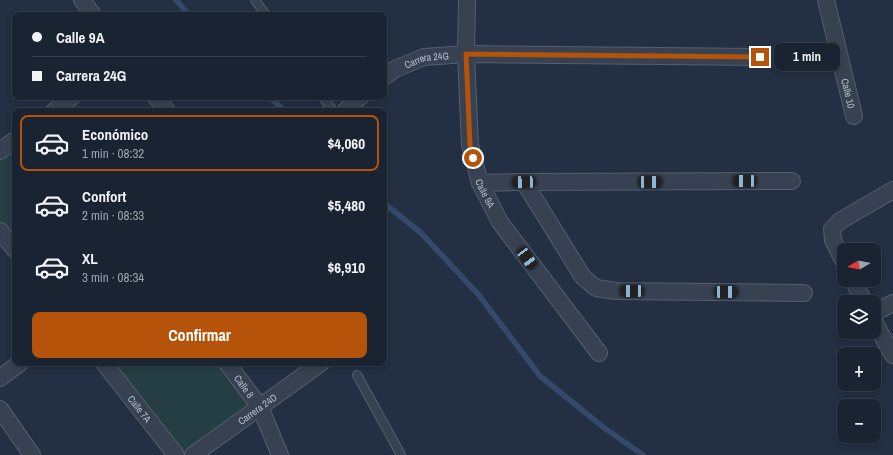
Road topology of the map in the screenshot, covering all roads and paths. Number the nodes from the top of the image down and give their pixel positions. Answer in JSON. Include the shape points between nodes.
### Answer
{"nodes":[{"id":1,"x":82,"y":0,"type":"edge"},
{"id":2,"x":255,"y":0,"type":"edge"},
{"id":3,"x":467,"y":0,"type":"edge"},
{"id":4,"x":826,"y":0,"type":"edge"},
{"id":5,"x":91,"y":12,"type":"edge"},
{"id":6,"x":264,"y":12,"type":"edge"},
{"id":7,"x":466,"y":54,"type":"junction"},
{"id":8,"x":760,"y":57,"type":"dead end"},
{"id":9,"x":387,"y":76,"type":"edge"},
{"id":10,"x":68,"y":100,"type":"edge"},
{"id":11,"x":158,"y":100,"type":"edge"},
{"id":12,"x":357,"y":100,"type":"edge"},
{"id":13,"x":58,"y":108,"type":"edge"},
{"id":14,"x":165,"y":108,"type":"edge"},
{"id":15,"x":347,"y":108,"type":"edge"},
{"id":16,"x":854,"y":116,"type":"dead end"},
{"id":17,"x":12,"y":142,"type":"edge"},
{"id":18,"x":0,"y":151,"type":"edge"},
{"id":19,"x":792,"y":181,"type":"dead end"},
{"id":20,"x":524,"y":182,"type":"junction"},
{"id":21,"x":480,"y":183,"type":"junction"},
{"id":22,"x":893,"y":190,"type":"edge"},
{"id":23,"x":0,"y":231,"type":"edge"},
{"id":24,"x":12,"y":246,"type":"edge"},
{"id":25,"x":837,"y":248,"type":"edge"},
{"id":26,"x":804,"y":293,"type":"dead end"},
{"id":27,"x":893,"y":303,"type":"edge"},
{"id":28,"x":881,"y":309,"type":"edge"},
{"id":29,"x":881,"y":334,"type":"edge"},
{"id":30,"x":599,"y":353,"type":"dead end"},
{"id":31,"x":893,"y":355,"type":"edge"},
{"id":32,"x":16,"y":366,"type":"edge"},
{"id":33,"x":106,"y":366,"type":"edge"},
{"id":34,"x":229,"y":366,"type":"edge"},
{"id":35,"x":317,"y":366,"type":"edge"},
{"id":36,"x":357,"y":375,"type":"dead end"},
{"id":37,"x":0,"y":378,"type":"edge"},
{"id":38,"x":260,"y":407,"type":"junction"},
{"id":39,"x":0,"y":409,"type":"edge"},
{"id":40,"x":32,"y":455,"type":"edge"},
{"id":41,"x":176,"y":455,"type":"edge"},
{"id":42,"x":193,"y":455,"type":"edge"},
{"id":43,"x":280,"y":455,"type":"edge"},
{"id":44,"x":401,"y":455,"type":"edge"}],
"edges":[{"from":1,"to":5,"type":"street"},
{"from":2,"to":6,"type":"lane"},
{"from":3,"to":7,"type":"street","name":"Calle 9A"},
{"from":4,"to":16,"type":"street","name":"Calle 10"},
{"from":7,"to":8,"type":"street","name":"Carrera 24G"},
{"from":7,"to":9,"type":"street","name":"Carrera 24G","via":[[424,57],[395,69]]},
{"from":7,"to":21,"type":"street","name":"Calle 9A","via":[[470,145]]},
{"from":10,"to":13,"type":"street"},
{"from":11,"to":14,"type":"street"},
{"from":12,"to":15,"type":"street"},
{"from":17,"to":18,"type":"street"},
{"from":19,"to":20,"type":"street"},
{"from":20,"to":21,"type":"street"},
{"from":20,"to":26,"type":"street","via":[[582,277],[596,288],[616,291]]},
{"from":21,"to":30,"type":"street","name":"Calle 9A","via":[[500,222]]},
{"from":22,"to":25,"type":"street","via":[[840,221],[832,229]]},
{"from":23,"to":24,"type":"street"},
{"from":27,"to":28,"type":"street"},
{"from":29,"to":31,"type":"street"},
{"from":32,"to":37,"type":"street"},
{"from":33,"to":41,"type":"street","name":"Calle 7A"},
{"from":34,"to":38,"type":"street","name":"Calle 8"},
{"from":35,"to":38,"type":"street","name":"Carrera 24D"},
{"from":36,"to":44,"type":"lane"},
{"from":38,"to":42,"type":"street","name":"Carrera 24D"},
{"from":38,"to":43,"type":"street","name":"Calle 8"},
{"from":39,"to":40,"type":"street"}]}
